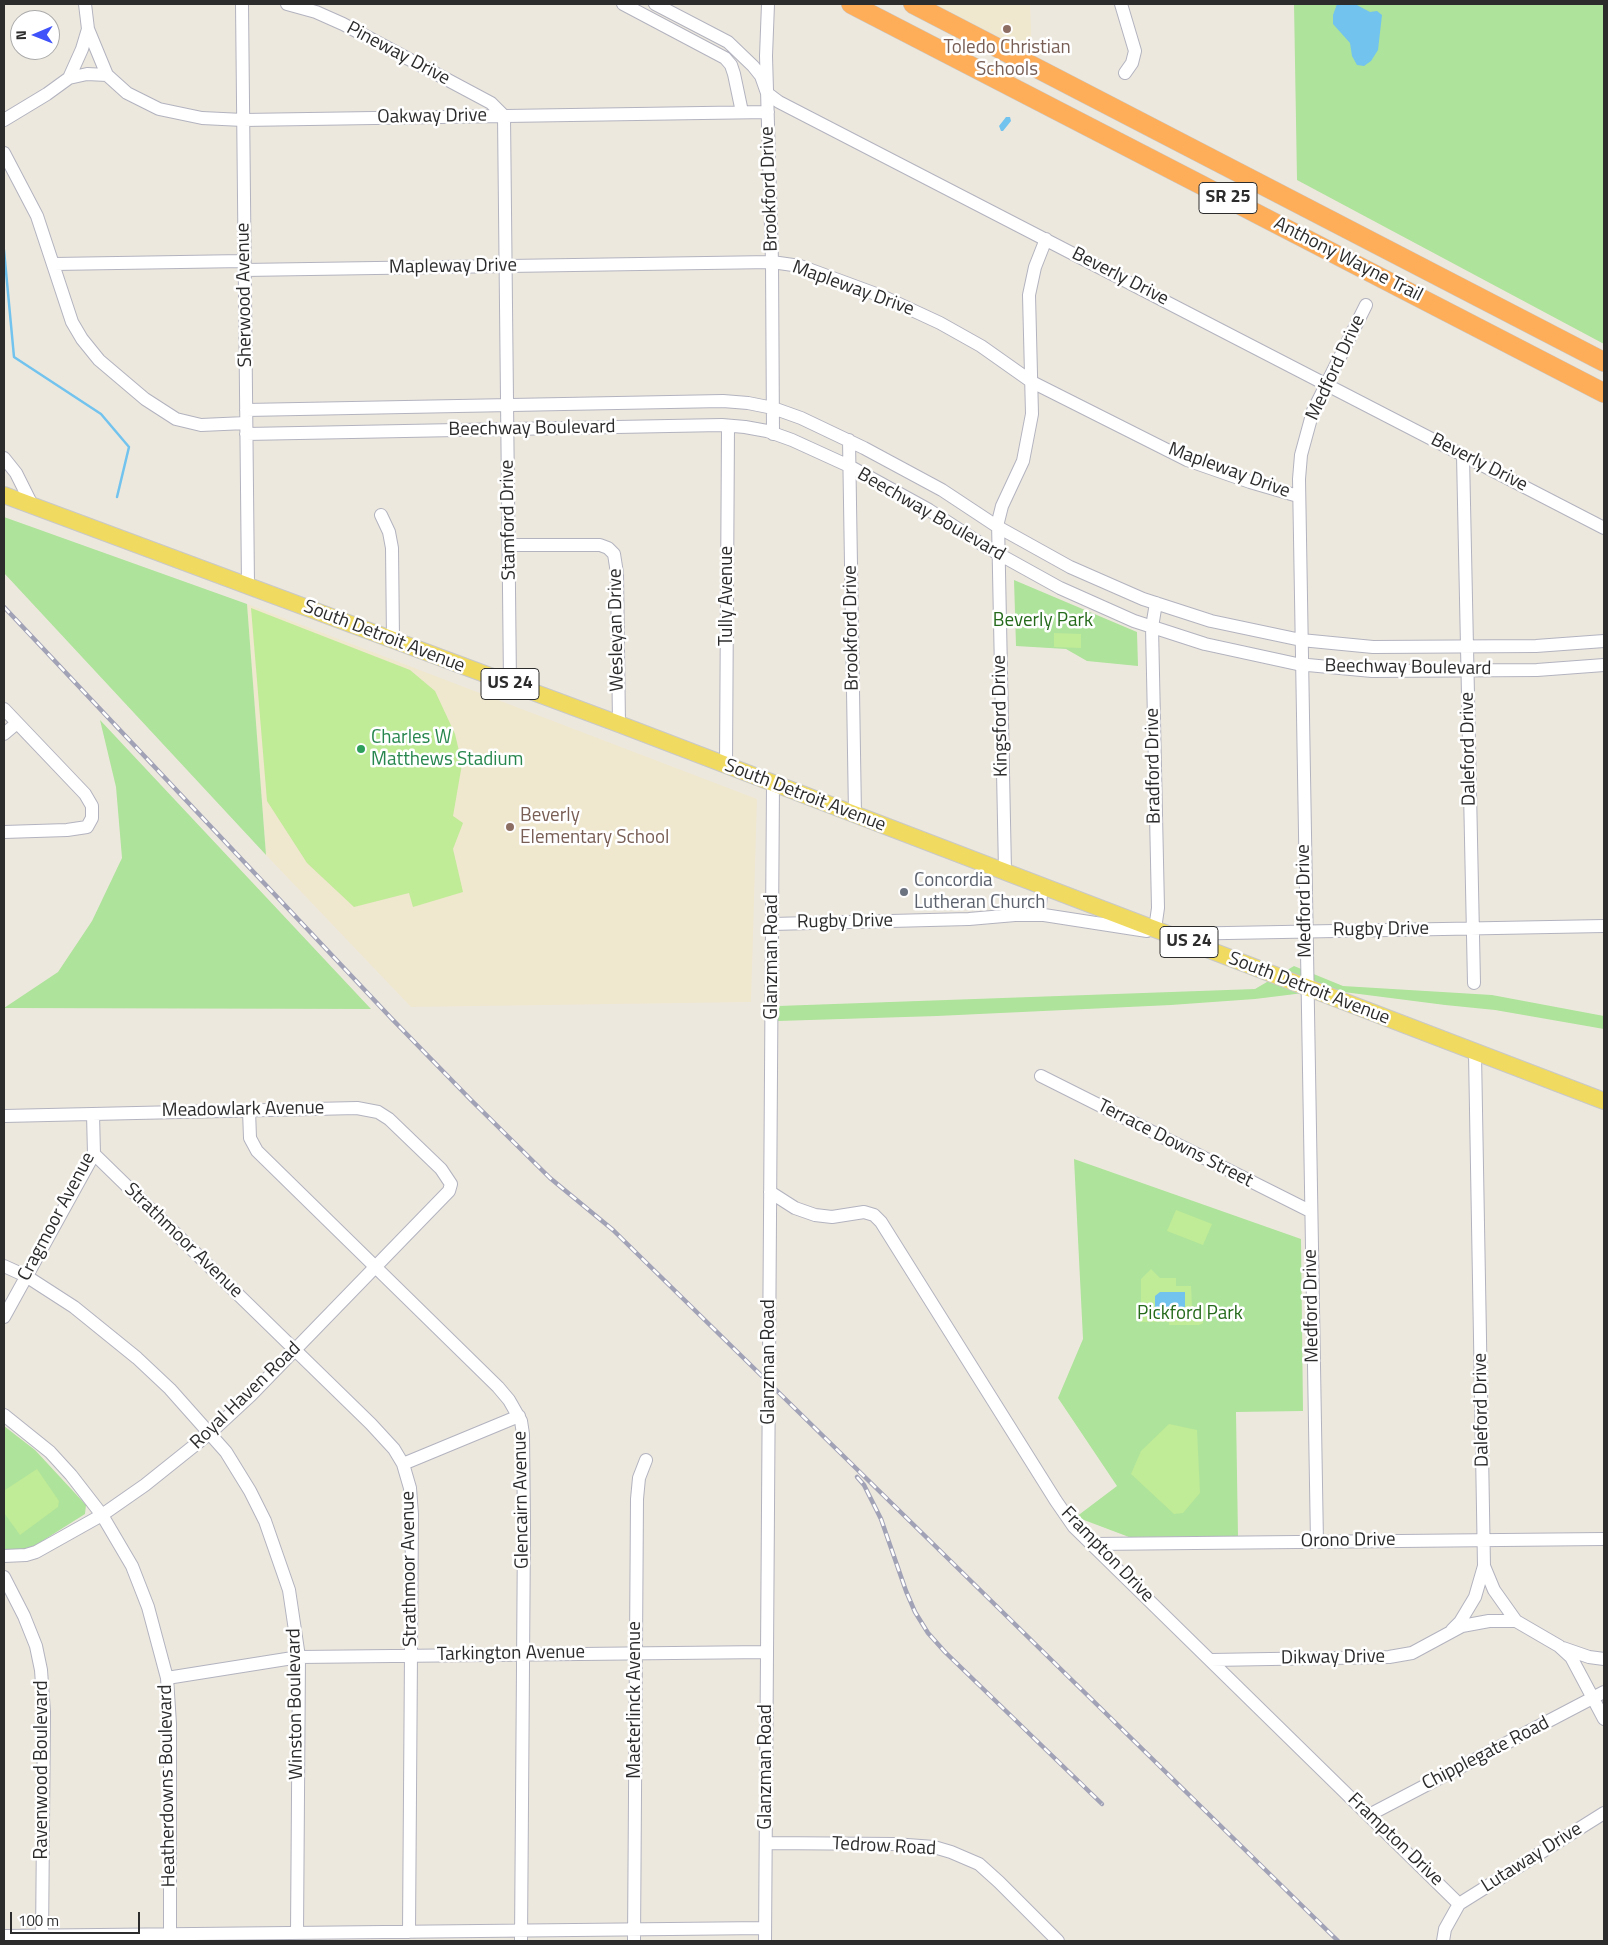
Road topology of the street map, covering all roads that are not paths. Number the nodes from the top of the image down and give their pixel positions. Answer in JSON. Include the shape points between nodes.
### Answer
{"nodes":[{"id":1,"x":84,"y":4,"type":"edge"},
{"id":2,"x":242,"y":4,"type":"edge"},
{"id":3,"x":287,"y":4,"type":"edge"},
{"id":4,"x":623,"y":4,"type":"edge"},
{"id":5,"x":655,"y":4,"type":"edge"},
{"id":6,"x":768,"y":4,"type":"edge"},
{"id":7,"x":851,"y":4,"type":"edge"},
{"id":8,"x":913,"y":4,"type":"edge"},
{"id":9,"x":1120,"y":4,"type":"edge"},
{"id":10,"x":88,"y":29,"type":"junction"},
{"id":11,"x":1125,"y":73,"type":"dead end"},
{"id":12,"x":107,"y":75,"type":"junction"},
{"id":13,"x":68,"y":78,"type":"junction"},
{"id":14,"x":767,"y":92,"type":"junction"},
{"id":15,"x":742,"y":112,"type":"junction"},
{"id":16,"x":768,"y":112,"type":"junction"},
{"id":17,"x":504,"y":116,"type":"junction"},
{"id":18,"x":4,"y":120,"type":"edge"},
{"id":19,"x":243,"y":120,"type":"junction"},
{"id":20,"x":4,"y":153,"type":"edge"},
{"id":21,"x":1046,"y":239,"type":"junction"},
{"id":22,"x":772,"y":262,"type":"junction"},
{"id":23,"x":54,"y":264,"type":"junction"},
{"id":24,"x":244,"y":266,"type":"junction"},
{"id":25,"x":505,"y":267,"type":"junction"},
{"id":26,"x":1366,"y":305,"type":"dead end"},
{"id":27,"x":1604,"y":362,"type":"edge"},
{"id":28,"x":1032,"y":382,"type":"junction"},
{"id":29,"x":1326,"y":384,"type":"junction"},
{"id":30,"x":1604,"y":393,"type":"edge"},
{"id":31,"x":507,"y":405,"type":"junction"},
{"id":32,"x":773,"y":408,"type":"junction"},
{"id":33,"x":246,"y":422,"type":"junction"},
{"id":34,"x":728,"y":426,"type":"junction"},
{"id":35,"x":508,"y":429,"type":"junction"},
{"id":36,"x":773,"y":434,"type":"junction"},
{"id":37,"x":848,"y":440,"type":"junction"},
{"id":38,"x":1463,"y":455,"type":"junction"},
{"id":39,"x":4,"y":458,"type":"edge"},
{"id":40,"x":849,"y":466,"type":"junction"},
{"id":41,"x":4,"y":495,"type":"edge"},
{"id":42,"x":1298,"y":496,"type":"junction"},
{"id":43,"x":32,"y":505,"type":"junction"},
{"id":44,"x":381,"y":515,"type":"dead end"},
{"id":45,"x":998,"y":527,"type":"junction"},
{"id":46,"x":1604,"y":528,"type":"edge"},
{"id":47,"x":509,"y":546,"type":"junction"},
{"id":48,"x":998,"y":554,"type":"junction"},
{"id":49,"x":248,"y":585,"type":"junction"},
{"id":50,"x":1156,"y":604,"type":"junction"},
{"id":51,"x":1152,"y":627,"type":"junction"},
{"id":52,"x":392,"y":640,"type":"junction"},
{"id":53,"x":1301,"y":640,"type":"junction"},
{"id":54,"x":1604,"y":641,"type":"edge"},
{"id":55,"x":1468,"y":648,"type":"junction"},
{"id":56,"x":1301,"y":664,"type":"junction"},
{"id":57,"x":1604,"y":665,"type":"edge"},
{"id":58,"x":1468,"y":671,"type":"junction"},
{"id":59,"x":510,"y":684,"type":"junction"},
{"id":60,"x":4,"y":709,"type":"edge"},
{"id":61,"x":17,"y":723,"type":"junction"},
{"id":62,"x":619,"y":724,"type":"junction"},
{"id":63,"x":4,"y":734,"type":"edge"},
{"id":64,"x":726,"y":766,"type":"junction"},
{"id":65,"x":773,"y":784,"type":"junction"},
{"id":66,"x":855,"y":815,"type":"junction"},
{"id":67,"x":4,"y":832,"type":"edge"},
{"id":68,"x":1005,"y":871,"type":"junction"},
{"id":69,"x":1042,"y":885,"type":"junction"},
{"id":70,"x":1038,"y":915,"type":"junction"},
{"id":71,"x":772,"y":924,"type":"junction"},
{"id":72,"x":1604,"y":926,"type":"edge"},
{"id":73,"x":1472,"y":928,"type":"junction"},
{"id":74,"x":1163,"y":932,"type":"junction"},
{"id":75,"x":1306,"y":932,"type":"junction"},
{"id":76,"x":1474,"y":983,"type":"dead end"},
{"id":77,"x":1306,"y":987,"type":"junction"},
{"id":78,"x":1475,"y":1053,"type":"junction"},
{"id":79,"x":1041,"y":1076,"type":"dead end"},
{"id":80,"x":1604,"y":1101,"type":"edge"},
{"id":81,"x":250,"y":1110,"type":"junction"},
{"id":82,"x":93,"y":1114,"type":"junction"},
{"id":83,"x":4,"y":1116,"type":"edge"},
{"id":84,"x":94,"y":1154,"type":"junction"},
{"id":85,"x":451,"y":1184,"type":"joint"},
{"id":86,"x":770,"y":1192,"type":"junction"},
{"id":87,"x":1310,"y":1211,"type":"junction"},
{"id":88,"x":4,"y":1266,"type":"edge"},
{"id":89,"x":374,"y":1268,"type":"junction"},
{"id":90,"x":26,"y":1276,"type":"junction"},
{"id":91,"x":4,"y":1317,"type":"edge"},
{"id":92,"x":294,"y":1350,"type":"junction"},
{"id":93,"x":4,"y":1415,"type":"edge"},
{"id":94,"x":519,"y":1416,"type":"junction"},
{"id":95,"x":210,"y":1433,"type":"junction"},
{"id":96,"x":646,"y":1460,"type":"dead end"},
{"id":97,"x":403,"y":1464,"type":"junction"},
{"id":98,"x":102,"y":1515,"type":"junction"},
{"id":99,"x":1604,"y":1539,"type":"edge"},
{"id":100,"x":1484,"y":1540,"type":"junction"},
{"id":101,"x":1317,"y":1542,"type":"junction"},
{"id":102,"x":1093,"y":1544,"type":"junction"},
{"id":103,"x":4,"y":1556,"type":"edge"},
{"id":104,"x":1484,"y":1566,"type":"junction"},
{"id":105,"x":4,"y":1577,"type":"edge"},
{"id":106,"x":1516,"y":1622,"type":"junction"},
{"id":107,"x":1449,"y":1634,"type":"junction"},
{"id":108,"x":1559,"y":1646,"type":"junction"},
{"id":109,"x":767,"y":1652,"type":"junction"},
{"id":110,"x":635,"y":1653,"type":"junction"},
{"id":111,"x":523,"y":1654,"type":"junction"},
{"id":112,"x":412,"y":1655,"type":"junction"},
{"id":113,"x":299,"y":1657,"type":"junction"},
{"id":114,"x":1604,"y":1659,"type":"edge"},
{"id":115,"x":1211,"y":1660,"type":"junction"},
{"id":116,"x":167,"y":1678,"type":"junction"},
{"id":117,"x":1599,"y":1695,"type":"edge"},
{"id":118,"x":1604,"y":1719,"type":"edge"},
{"id":119,"x":1604,"y":1813,"type":"edge"},
{"id":120,"x":1369,"y":1815,"type":"junction"},
{"id":121,"x":766,"y":1843,"type":"junction"},
{"id":122,"x":1459,"y":1904,"type":"junction"},
{"id":123,"x":409,"y":1932,"type":"junction"},
{"id":124,"x":297,"y":1933,"type":"junction"},
{"id":125,"x":765,"y":1935,"type":"edge"},
{"id":126,"x":4,"y":1936,"type":"edge"},
{"id":127,"x":521,"y":1936,"type":"edge"},
{"id":128,"x":634,"y":1936,"type":"edge"},
{"id":129,"x":170,"y":1938,"type":"edge"},
{"id":130,"x":42,"y":1939,"type":"edge"},
{"id":131,"x":1058,"y":1941,"type":"edge"},
{"id":132,"x":1443,"y":1941,"type":"edge"}],
"edges":[{"from":1,"to":10,"type":"street"},
{"from":2,"to":19,"type":"street","name":"Sherwood Avenue"},
{"from":3,"to":17,"type":"street","name":"Pineway Drive","via":[[342,24],[491,103]]},
{"from":4,"to":15,"type":"street","via":[[725,58],[734,74]]},
{"from":5,"to":14,"type":"street","name":"Beverly Drive","via":[[728,42],[761,76]]},
{"from":6,"to":14,"type":"street","name":"Brookford Drive"},
{"from":7,"to":30,"type":"highway","name":"Anthony Wayne Trail","number":"SR 25"},
{"from":8,"to":27,"type":"highway","name":"Anthony Wayne Trail","number":"SR 25"},
{"from":9,"to":11,"type":"street","via":[[1135,51]]},
{"from":10,"to":12,"type":"street"},
{"from":10,"to":13,"type":"street"},
{"from":12,"to":13,"type":"street","via":[[87,74]]},
{"from":12,"to":19,"type":"street","name":"Oakway Drive","via":[[127,93],[159,109],[202,118]]},
{"from":13,"to":18,"type":"street"},
{"from":14,"to":16,"type":"street","name":"Brookford Drive"},
{"from":14,"to":21,"type":"street","name":"Beverly Drive","via":[[779,102]]},
{"from":15,"to":16,"type":"street","name":"Oakway Drive"},
{"from":15,"to":17,"type":"street","name":"Oakway Drive"},
{"from":16,"to":22,"type":"street","name":"Brookford Drive"},
{"from":17,"to":19,"type":"street","name":"Oakway Drive"},
{"from":17,"to":25,"type":"street","name":"Stamford Drive"},
{"from":19,"to":24,"type":"street","name":"Sherwood Avenue"},
{"from":20,"to":23,"type":"street","via":[[37,216]]},
{"from":21,"to":28,"type":"street","name":"Kingsford Drive","via":[[1029,295]]},
{"from":21,"to":29,"type":"street","name":"Beverly Drive"},
{"from":22,"to":25,"type":"street","name":"Mapleway Drive"},
{"from":22,"to":28,"type":"street","name":"Mapleway Drive","via":[[800,266],[884,297],[981,346]]},
{"from":22,"to":32,"type":"street","name":"Brookford Drive"},
{"from":23,"to":24,"type":"street","name":"Mapleway Drive"},
{"from":23,"to":33,"type":"street","via":[[72,322],[99,360],[124,382],[183,422],[201,425]]},
{"from":24,"to":25,"type":"street","name":"Mapleway Drive"},
{"from":24,"to":33,"type":"street","name":"Sherwood Avenue"},
{"from":25,"to":31,"type":"street","name":"Stamford Drive"},
{"from":26,"to":29,"type":"street","name":"Medford Drive"},
{"from":28,"to":42,"type":"street","name":"Mapleway Drive","via":[[1187,460]]},
{"from":28,"to":45,"type":"street","name":"Kingsford Drive","via":[[1032,414],[1023,460],[1002,506]]},
{"from":29,"to":38,"type":"street","name":"Beverly Drive"},
{"from":29,"to":42,"type":"street","name":"Medford Drive","via":[[1306,433]]},
{"from":31,"to":32,"type":"street","name":"Beechway Boulevard","via":[[723,401]]},
{"from":31,"to":33,"type":"street","name":"Beechway Boulevard"},
{"from":31,"to":35,"type":"street","name":"Stamford Drive"},
{"from":32,"to":36,"type":"street","name":"Brookford Drive"},
{"from":32,"to":37,"type":"street","name":"Beechway Boulevard"},
{"from":33,"to":35,"type":"street","name":"Beechway Boulevard"},
{"from":33,"to":49,"type":"street","name":"Sherwood Avenue"},
{"from":34,"to":35,"type":"street","name":"Beechway Boulevard"},
{"from":34,"to":36,"type":"street","name":"Beechway Boulevard"},
{"from":34,"to":64,"type":"street","name":"Tully Avenue"},
{"from":35,"to":47,"type":"street","name":"Stamford Drive"},
{"from":36,"to":40,"type":"street","name":"Beechway Boulevard"},
{"from":37,"to":40,"type":"street","name":"Brookford Drive"},
{"from":37,"to":45,"type":"street","name":"Beechway Boulevard","via":[[942,490]]},
{"from":38,"to":46,"type":"street","name":"Beverly Drive"},
{"from":38,"to":55,"type":"street","name":"Daleford Drive"},
{"from":39,"to":43,"type":"street"},
{"from":40,"to":48,"type":"street","name":"Beechway Boulevard","via":[[929,510]]},
{"from":40,"to":66,"type":"street","name":"Brookford Drive"},
{"from":41,"to":43,"type":"main road","name":"South Detroit Avenue","number":"US 24"},
{"from":42,"to":53,"type":"street","name":"Medford Drive"},
{"from":43,"to":49,"type":"main road","name":"South Detroit Avenue","number":"US 24"},
{"from":44,"to":52,"type":"street","via":[[390,532],[392,548]]},
{"from":45,"to":48,"type":"street","name":"Kingsford Drive"},
{"from":45,"to":50,"type":"street","name":"Beechway Boulevard","via":[[1070,567]]},
{"from":47,"to":59,"type":"street","name":"Stamford Drive"},
{"from":47,"to":62,"type":"street","name":"Wesleyan Drive","via":[[600,545],[614,554]]},
{"from":48,"to":51,"type":"street","name":"Beechway Boulevard","via":[[1060,588]]},
{"from":48,"to":68,"type":"street","name":"Kingsford Drive"},
{"from":49,"to":52,"type":"main road","name":"South Detroit Avenue","number":"US 24"},
{"from":50,"to":51,"type":"street","name":"Bradford Drive"},
{"from":50,"to":53,"type":"street","name":"Beechway Boulevard","via":[[1211,621]]},
{"from":51,"to":56,"type":"street","name":"Beechway Boulevard","via":[[1205,644]]},
{"from":51,"to":74,"type":"street","name":"Bradford Drive","via":[[1158,908]]},
{"from":52,"to":59,"type":"main road","name":"South Detroit Avenue","number":"US 24"},
{"from":53,"to":55,"type":"street","name":"Beechway Boulevard","via":[[1373,648]]},
{"from":53,"to":56,"type":"street","name":"Medford Drive"},
{"from":54,"to":55,"type":"street","name":"Beechway Boulevard"},
{"from":55,"to":58,"type":"street","name":"Daleford Drive"},
{"from":56,"to":58,"type":"street","name":"Beechway Boulevard","via":[[1372,671]]},
{"from":56,"to":75,"type":"street","name":"Medford Drive"},
{"from":57,"to":58,"type":"street","name":"Beechway Boulevard"},
{"from":58,"to":73,"type":"street","name":"Daleford Drive"},
{"from":59,"to":62,"type":"main road","name":"South Detroit Avenue","number":"US 24"},
{"from":60,"to":61,"type":"street"},
{"from":61,"to":63,"type":"street"},
{"from":61,"to":67,"type":"street","via":[[85,794],[92,806],[92,818],[87,827]]},
{"from":62,"to":64,"type":"main road","name":"South Detroit Avenue","number":"US 24"},
{"from":64,"to":65,"type":"main road","name":"South Detroit Avenue","number":"US 24"},
{"from":65,"to":66,"type":"main road","name":"South Detroit Avenue","number":"US 24"},
{"from":65,"to":71,"type":"street","name":"Glanzman Road"},
{"from":66,"to":68,"type":"main road","name":"South Detroit Avenue","number":"US 24"},
{"from":68,"to":69,"type":"main road","name":"South Detroit Avenue","number":"US 24"},
{"from":69,"to":70,"type":"street"},
{"from":69,"to":74,"type":"main road","name":"South Detroit Avenue","number":"US 24"},
{"from":70,"to":71,"type":"street","name":"Rugby Drive"},
{"from":70,"to":74,"type":"street","name":"Rugby Drive"},
{"from":71,"to":86,"type":"street","name":"Glanzman Road"},
{"from":72,"to":73,"type":"street","name":"Rugby Drive"},
{"from":73,"to":75,"type":"street","name":"Rugby Drive"},
{"from":73,"to":76,"type":"street","name":"Daleford Drive"},
{"from":74,"to":75,"type":"street","name":"Rugby Drive"},
{"from":74,"to":77,"type":"main road","name":"South Detroit Avenue","number":"US 24"},
{"from":75,"to":77,"type":"street","name":"Medford Drive"},
{"from":77,"to":78,"type":"main road","name":"South Detroit Avenue","number":"US 24"},
{"from":77,"to":87,"type":"street","name":"Medford Drive"},
{"from":78,"to":80,"type":"main road","name":"South Detroit Avenue","number":"US 24"},
{"from":78,"to":100,"type":"street","name":"Daleford Drive"},
{"from":79,"to":87,"type":"street","name":"Terrace Downs Street"},
{"from":81,"to":82,"type":"street","name":"Meadowlark Avenue"},
{"from":81,"to":85,"type":"street","name":"Meadowlark Avenue","via":[[356,1108],[378,1112],[390,1119],[441,1169]]},
{"from":81,"to":89,"type":"street","name":"Glencairn Avenue","via":[[250,1138],[257,1151]]},
{"from":82,"to":83,"type":"street","name":"Meadowlark Avenue"},
{"from":82,"to":84,"type":"street","name":"Cragmoor Avenue"},
{"from":84,"to":90,"type":"street","name":"Cragmoor Avenue"},
{"from":84,"to":92,"type":"street","name":"Strathmoor Avenue"},
{"from":85,"to":89,"type":"street","name":"Royal Haven Road","via":[[449,1191]]},
{"from":86,"to":102,"type":"street","name":"Frampton Drive","via":[[815,1216],[832,1217],[853,1212],[874,1214],[1056,1502],[1074,1527]]},
{"from":86,"to":109,"type":"street","name":"Glanzman Road"},
{"from":87,"to":101,"type":"street","name":"Medford Drive"},
{"from":88,"to":90,"type":"street","name":"Winston Boulevard"},
{"from":89,"to":92,"type":"street","name":"Royal Haven Road"},
{"from":89,"to":94,"type":"street","name":"Glencairn Avenue","via":[[498,1387]]},
{"from":90,"to":91,"type":"street","name":"Cragmoor Avenue"},
{"from":90,"to":95,"type":"street","name":"Winston Boulevard","via":[[82,1313],[138,1358]]},
{"from":92,"to":95,"type":"street","name":"Royal Haven Road"},
{"from":92,"to":97,"type":"street","name":"Strathmoor Avenue","via":[[371,1424]]},
{"from":93,"to":98,"type":"street","name":"Heatherdowns Boulevard","via":[[50,1452]]},
{"from":94,"to":97,"type":"street"},
{"from":94,"to":111,"type":"street","name":"Glencairn Avenue","via":[[524,1445]]},
{"from":95,"to":98,"type":"street","name":"Royal Haven Road"},
{"from":95,"to":113,"type":"street","name":"Winston Boulevard","via":[[239,1472],[265,1521],[289,1590]]},
{"from":96,"to":110,"type":"street","name":"Maeterlinck Avenue","via":[[638,1478]]},
{"from":97,"to":112,"type":"street","name":"Strathmoor Avenue","via":[[410,1488],[412,1514]]},
{"from":98,"to":103,"type":"street","name":"Royal Haven Road","via":[[41,1550],[26,1555]]},
{"from":98,"to":116,"type":"street","name":"Heatherdowns Boulevard","via":[[135,1574],[148,1607]]},
{"from":99,"to":100,"type":"street","name":"Orono Drive"},
{"from":100,"to":101,"type":"street","name":"Orono Drive"},
{"from":100,"to":104,"type":"street","name":"Daleford Drive"},
{"from":101,"to":102,"type":"street","name":"Orono Drive"},
{"from":102,"to":115,"type":"street","name":"Frampton Drive"},
{"from":104,"to":106,"type":"street","name":"Daleford Drive","via":[[1494,1590]]},
{"from":104,"to":107,"type":"street","name":"Dikway Drive","via":[[1475,1598]]},
{"from":105,"to":130,"type":"street","name":"Ravenwood Boulevard","via":[[36,1646],[41,1670],[44,1712]]},
{"from":106,"to":107,"type":"street","name":"Dikway Drive","via":[[1462,1626]]},
{"from":106,"to":108,"type":"street","name":"Daleford Drive"},
{"from":107,"to":115,"type":"street","name":"Dikway Drive","via":[[1412,1653],[1389,1657]]},
{"from":108,"to":114,"type":"street"},
{"from":108,"to":117,"type":"street","name":"Daleford Drive"},
{"from":109,"to":110,"type":"street","name":"Tarkington Avenue"},
{"from":109,"to":121,"type":"street","name":"Glanzman Road"},
{"from":110,"to":111,"type":"street","name":"Tarkington Avenue"},
{"from":110,"to":128,"type":"street","name":"Maeterlinck Avenue"},
{"from":111,"to":112,"type":"street","name":"Tarkington Avenue"},
{"from":111,"to":127,"type":"street","name":"Glencairn Avenue"},
{"from":112,"to":113,"type":"street","name":"Tarkington Avenue"},
{"from":112,"to":123,"type":"street","name":"Strathmoor Avenue"},
{"from":113,"to":116,"type":"street","name":"Tarkington Avenue"},
{"from":113,"to":124,"type":"street","name":"Winston Boulevard"},
{"from":115,"to":120,"type":"street","name":"Frampton Drive"},
{"from":116,"to":129,"type":"street","name":"Heatherdowns Boulevard","via":[[171,1742]]},
{"from":117,"to":118,"type":"street","name":"Daleford Drive"},
{"from":117,"to":120,"type":"street","name":"Chipplegate Road"},
{"from":119,"to":122,"type":"street","name":"Lutaway Drive"},
{"from":120,"to":122,"type":"street","name":"Frampton Drive"},
{"from":121,"to":125,"type":"street","name":"Glanzman Road"},
{"from":121,"to":131,"type":"street","name":"Tedrow Road","via":[[894,1844],[934,1847],[951,1852],[979,1864]]},
{"from":122,"to":132,"type":"street","via":[[1445,1929]]},
{"from":123,"to":124,"type":"street"},
{"from":123,"to":127,"type":"street"},
{"from":124,"to":129,"type":"street"},
{"from":125,"to":128,"type":"street"},
{"from":126,"to":130,"type":"street"},
{"from":127,"to":128,"type":"street"},
{"from":129,"to":130,"type":"street"}]}
